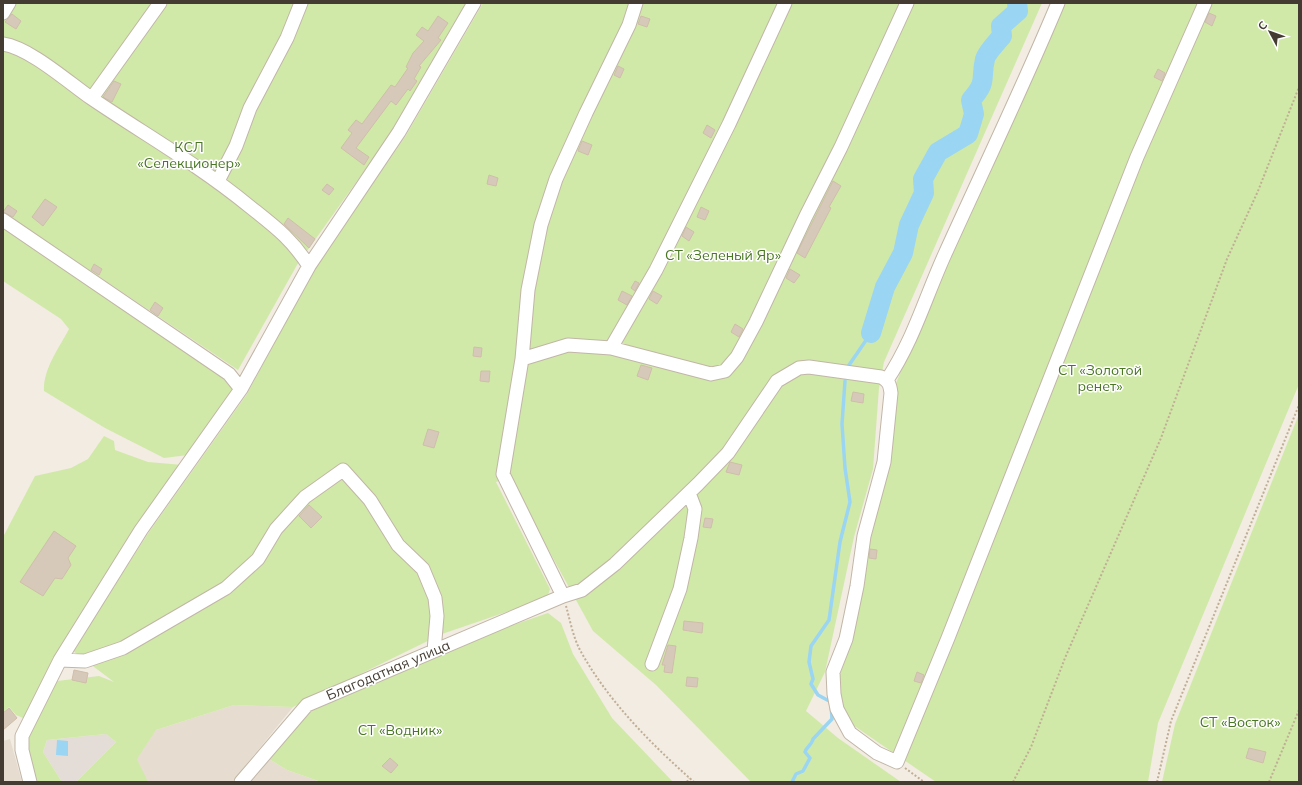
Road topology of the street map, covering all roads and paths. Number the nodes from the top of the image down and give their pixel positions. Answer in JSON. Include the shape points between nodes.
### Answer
{"nodes":[{"id":1,"x":9,"y":3,"type":"edge"},
{"id":2,"x":160,"y":3,"type":"edge"},
{"id":3,"x":301,"y":3,"type":"edge"},
{"id":4,"x":474,"y":3,"type":"edge"},
{"id":5,"x":636,"y":3,"type":"edge"},
{"id":6,"x":785,"y":3,"type":"edge"},
{"id":7,"x":907,"y":3,"type":"edge"},
{"id":8,"x":1058,"y":3,"type":"edge"},
{"id":9,"x":1205,"y":3,"type":"edge"},
{"id":10,"x":3,"y":13,"type":"edge"},
{"id":11,"x":3,"y":44,"type":"edge"},
{"id":12,"x":1299,"y":87,"type":"edge"},
{"id":13,"x":92,"y":98,"type":"junction"},
{"id":14,"x":218,"y":181,"type":"junction"},
{"id":15,"x":3,"y":220,"type":"edge"},
{"id":16,"x":309,"y":266,"type":"junction"},
{"id":17,"x":611,"y":348,"type":"junction"},
{"id":18,"x":522,"y":359,"type":"junction"},
{"id":19,"x":887,"y":380,"type":"junction"},
{"id":20,"x":241,"y":389,"type":"junction"},
{"id":21,"x":1299,"y":405,"type":"edge"},
{"id":22,"x":689,"y":493,"type":"junction"},
{"id":23,"x":563,"y":596,"type":"junction"},
{"id":24,"x":434,"y":651,"type":"junction"},
{"id":25,"x":60,"y":660,"type":"junction"},
{"id":26,"x":652,"y":664,"type":"dead end"},
{"id":27,"x":1299,"y":710,"type":"edge"},
{"id":28,"x":897,"y":762,"type":"junction"},
{"id":29,"x":689,"y":778,"type":"junction"},
{"id":30,"x":30,"y":782,"type":"edge"},
{"id":31,"x":241,"y":782,"type":"edge"},
{"id":32,"x":687,"y":782,"type":"edge"},
{"id":33,"x":694,"y":782,"type":"edge"},
{"id":34,"x":924,"y":782,"type":"edge"},
{"id":35,"x":1013,"y":782,"type":"edge"},
{"id":36,"x":1157,"y":782,"type":"edge"},
{"id":37,"x":1269,"y":782,"type":"edge"}],
"edges":[{"from":1,"to":10,"type":"street"},
{"from":2,"to":13,"type":"street"},
{"from":3,"to":14,"type":"street","via":[[287,38],[250,108],[236,146]]},
{"from":4,"to":16,"type":"street","via":[[399,132]]},
{"from":5,"to":18,"type":"street","via":[[630,25],[556,178],[541,225],[528,290]]},
{"from":6,"to":17,"type":"street","via":[[729,124],[656,270]]},
{"from":7,"to":17,"type":"street","via":[[841,147],[738,357],[725,371],[711,374]]},
{"from":8,"to":19,"type":"street","via":[[940,265],[918,323]]},
{"from":9,"to":28,"type":"street","via":[[1137,157]]},
{"from":11,"to":13,"type":"street","via":[[31,56]]},
{"from":12,"to":35,"type":"path","via":[[1258,191],[1227,259],[1161,438],[1065,658],[1031,747]]},
{"from":13,"to":14,"type":"street"},
{"from":14,"to":16,"type":"street","via":[[288,237]]},
{"from":15,"to":20,"type":"street","via":[[200,353],[229,374]]},
{"from":16,"to":20,"type":"street"},
{"from":17,"to":18,"type":"street","via":[[568,345]]},
{"from":18,"to":23,"type":"street","via":[[504,474]]},
{"from":19,"to":22,"type":"street","name":"Благодатная улица","via":[[809,367],[786,374],[777,381],[728,453]]},
{"from":19,"to":28,"type":"street","via":[[891,393],[884,462],[864,536],[846,639],[834,672],[834,694],[840,716],[850,733],[877,753]]},
{"from":20,"to":25,"type":"street","via":[[141,530]]},
{"from":21,"to":36,"type":"path","via":[[1171,721]]},
{"from":22,"to":23,"type":"street","name":"Благодатная улица","via":[[615,564],[582,590]]},
{"from":22,"to":26,"type":"street","via":[[695,510],[680,589]]},
{"from":23,"to":24,"type":"street","name":"Благодатная улица"},
{"from":23,"to":29,"type":"path","via":[[580,649],[603,685],[630,720]]},
{"from":24,"to":25,"type":"street","via":[[437,616],[435,598],[423,569],[398,545],[370,500],[343,470],[305,498],[276,529],[258,559],[226,588],[123,648],[85,661]]},
{"from":24,"to":31,"type":"street","name":"Благодатная улица","via":[[306,705]]},
{"from":25,"to":30,"type":"street","via":[[22,736],[22,750]]},
{"from":27,"to":37,"type":"path"},
{"from":28,"to":34,"type":"path"},
{"from":29,"to":32,"type":"path"},
{"from":29,"to":33,"type":"path"}]}
